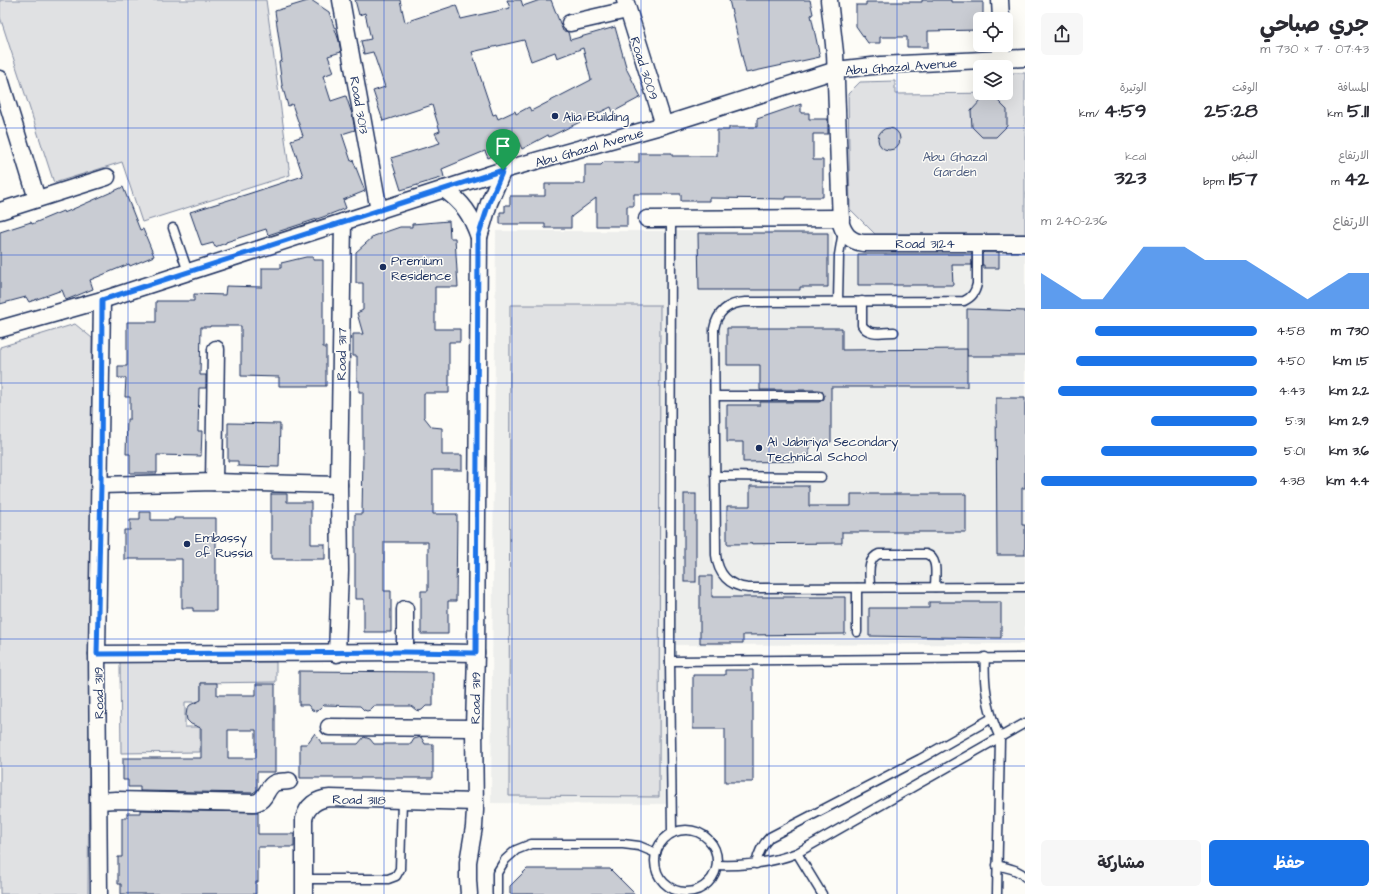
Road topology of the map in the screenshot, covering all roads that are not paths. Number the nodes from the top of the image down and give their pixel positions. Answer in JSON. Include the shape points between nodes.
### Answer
{"nodes":[{"id":1,"x":341,"y":0,"type":"edge"},
{"id":2,"x":829,"y":0,"type":"edge"},
{"id":3,"x":1000,"y":0,"type":"edge"},
{"id":4,"x":626,"y":5,"type":"edge"},
{"id":5,"x":1001,"y":12,"type":"edge"},
{"id":6,"x":570,"y":24,"type":"dead end"},
{"id":7,"x":1001,"y":52,"type":"edge"},
{"id":8,"x":1025,"y":58,"type":"edge"},
{"id":9,"x":836,"y":70,"type":"junction"},
{"id":10,"x":0,"y":81,"type":"edge"},
{"id":11,"x":664,"y":125,"type":"junction"},
{"id":12,"x":503,"y":170,"type":"junction"},
{"id":13,"x":107,"y":177,"type":"dead end"},
{"id":14,"x":444,"y":189,"type":"junction"},
{"id":15,"x":37,"y":199,"type":"junction"},
{"id":16,"x":0,"y":211,"type":"edge"},
{"id":17,"x":379,"y":211,"type":"junction"},
{"id":18,"x":647,"y":219,"type":"dead end"},
{"id":19,"x":671,"y":219,"type":"junction"},
{"id":20,"x":344,"y":222,"type":"junction"},
{"id":21,"x":842,"y":224,"type":"junction"},
{"id":22,"x":173,"y":228,"type":"dead end"},
{"id":23,"x":478,"y":237,"type":"junction"},
{"id":24,"x":1025,"y":243,"type":"edge"},
{"id":25,"x":976,"y":244,"type":"junction"},
{"id":26,"x":188,"y":272,"type":"junction"},
{"id":27,"x":102,"y":300,"type":"junction"},
{"id":28,"x":838,"y":301,"type":"junction"},
{"id":29,"x":862,"y":301,"type":"junction"},
{"id":30,"x":0,"y":329,"type":"edge"},
{"id":31,"x":894,"y":332,"type":"dead end"},
{"id":32,"x":216,"y":350,"type":"dead end"},
{"id":33,"x":714,"y":396,"type":"junction"},
{"id":34,"x":819,"y":396,"type":"dead end"},
{"id":35,"x":715,"y":476,"type":"junction"},
{"id":36,"x":821,"y":477,"type":"dead end"},
{"id":37,"x":214,"y":482,"type":"junction"},
{"id":38,"x":101,"y":485,"type":"junction"},
{"id":39,"x":339,"y":485,"type":"junction"},
{"id":40,"x":935,"y":587,"type":"junction"},
{"id":41,"x":1025,"y":587,"type":"edge"},
{"id":42,"x":857,"y":588,"type":"junction"},
{"id":43,"x":870,"y":588,"type":"junction"},
{"id":44,"x":405,"y":609,"type":"dead end"},
{"id":45,"x":857,"y":632,"type":"dead end"},
{"id":46,"x":405,"y":652,"type":"junction"},
{"id":47,"x":476,"y":653,"type":"junction"},
{"id":48,"x":97,"y":654,"type":"junction"},
{"id":49,"x":337,"y":654,"type":"junction"},
{"id":50,"x":985,"y":657,"type":"junction"},
{"id":51,"x":1025,"y":658,"type":"edge"},
{"id":52,"x":670,"y":661,"type":"junction"},
{"id":53,"x":992,"y":718,"type":"junction"},
{"id":54,"x":1025,"y":723,"type":"edge"},
{"id":55,"x":329,"y":727,"type":"dead end"},
{"id":56,"x":474,"y":728,"type":"junction"},
{"id":57,"x":1000,"y":738,"type":"junction"},
{"id":58,"x":289,"y":781,"type":"dead end"},
{"id":59,"x":402,"y":800,"type":"junction"},
{"id":60,"x":99,"y":801,"type":"junction"},
{"id":61,"x":475,"y":802,"type":"junction"},
{"id":62,"x":672,"y":833,"type":"junction"},
{"id":63,"x":656,"y":853,"type":"junction"},
{"id":64,"x":797,"y":853,"type":"junction"},
{"id":65,"x":756,"y":864,"type":"junction"},
{"id":66,"x":997,"y":865,"type":"junction"},
{"id":67,"x":717,"y":866,"type":"junction"},
{"id":68,"x":1025,"y":877,"type":"edge"},
{"id":69,"x":304,"y":886,"type":"edge"},
{"id":70,"x":99,"y":894,"type":"edge"},
{"id":71,"x":470,"y":894,"type":"edge"},
{"id":72,"x":497,"y":894,"type":"edge"},
{"id":73,"x":822,"y":894,"type":"edge"},
{"id":74,"x":997,"y":894,"type":"edge"}],
"edges":[{"from":1,"to":17,"type":"street","name":"Road 3013"},
{"from":2,"to":9,"type":"street"},
{"from":3,"to":5,"type":"street"},
{"from":4,"to":6,"type":"street","name":"Road 3009"},
{"from":4,"to":11,"type":"street","name":"Road 3009"},
{"from":7,"to":8,"type":"street","name":"Abu Ghazal Avenue"},
{"from":7,"to":9,"type":"street","name":"Abu Ghazal Avenue"},
{"from":9,"to":11,"type":"street","name":"Abu Ghazal Avenue"},
{"from":9,"to":21,"type":"street"},
{"from":10,"to":15,"type":"street"},
{"from":11,"to":12,"type":"street","name":"Abu Ghazal Avenue"},
{"from":12,"to":14,"type":"street","name":"Abu Ghazal Avenue"},
{"from":12,"to":23,"type":"street"},
{"from":13,"to":15,"type":"street"},
{"from":14,"to":17,"type":"street","name":"Abu Ghazal Avenue"},
{"from":14,"to":23,"type":"street","via":[[466,209],[474,222]]},
{"from":15,"to":16,"type":"street"},
{"from":17,"to":20,"type":"street","name":"Abu Ghazal Avenue"},
{"from":18,"to":19,"type":"street"},
{"from":19,"to":21,"type":"street"},
{"from":19,"to":52,"type":"lane"},
{"from":20,"to":26,"type":"street","name":"Abu Ghazal Avenue"},
{"from":20,"to":39,"type":"street","name":"Road 3117"},
{"from":21,"to":25,"type":"street","name":"Road 3124","via":[[851,240],[864,243]]},
{"from":21,"to":28,"type":"lane"},
{"from":22,"to":26,"type":"lane"},
{"from":23,"to":47,"type":"street","name":"Road 3119"},
{"from":24,"to":25,"type":"street","name":"Road 3124"},
{"from":25,"to":29,"type":"lane","via":[[977,284],[973,294],[964,301]]},
{"from":26,"to":27,"type":"street","name":"Abu Ghazal Avenue"},
{"from":27,"to":30,"type":"street","name":"Abu Ghazal Avenue"},
{"from":27,"to":38,"type":"street","name":"Road 3119"},
{"from":28,"to":29,"type":"lane"},
{"from":28,"to":33,"type":"lane","via":[[745,302],[727,307],[718,316],[714,329]]},
{"from":29,"to":31,"type":"lane","via":[[862,325],[867,331]]},
{"from":32,"to":37,"type":"street"},
{"from":33,"to":34,"type":"lane"},
{"from":33,"to":35,"type":"lane"},
{"from":35,"to":36,"type":"lane"},
{"from":35,"to":42,"type":"lane","via":[[716,560],[720,571],[730,582],[748,588]]},
{"from":37,"to":38,"type":"street"},
{"from":37,"to":39,"type":"street"},
{"from":38,"to":48,"type":"street","name":"Road 3119"},
{"from":39,"to":49,"type":"street","name":"Road 3117","via":[[340,571]]},
{"from":40,"to":41,"type":"lane"},
{"from":40,"to":43,"type":"lane"},
{"from":40,"to":43,"type":"lane","via":[[935,562],[932,557],[926,554],[879,554],[872,558],[870,564]]},
{"from":42,"to":43,"type":"lane"},
{"from":42,"to":45,"type":"lane"},
{"from":44,"to":46,"type":"street"},
{"from":46,"to":47,"type":"street"},
{"from":46,"to":49,"type":"street"},
{"from":47,"to":56,"type":"street","name":"Road 3119"},
{"from":48,"to":49,"type":"street"},
{"from":48,"to":60,"type":"street","name":"Road 3119"},
{"from":50,"to":51,"type":"lane"},
{"from":50,"to":52,"type":"lane"},
{"from":50,"to":53,"type":"lane","via":[[985,689]]},
{"from":52,"to":62,"type":"lane"},
{"from":53,"to":57,"type":"lane"},
{"from":53,"to":65,"type":"lane","via":[[920,759],[770,837],[760,849]]},
{"from":54,"to":57,"type":"lane"},
{"from":55,"to":56,"type":"street"},
{"from":56,"to":61,"type":"street","name":"Road 3119"},
{"from":57,"to":64,"type":"lane"},
{"from":57,"to":66,"type":"lane"},
{"from":58,"to":60,"type":"street","via":[[273,784],[264,798],[254,803]]},
{"from":59,"to":61,"type":"street","name":"Road 3118"},
{"from":59,"to":69,"type":"lane","via":[[400,869],[396,876],[388,879]]},
{"from":59,"to":69,"type":"street","name":"Road 3118","via":[[330,798],[313,804],[304,820]]},
{"from":60,"to":70,"type":"street","name":"Road 3119"},
{"from":61,"to":71,"type":"street","name":"Road 3119","via":[[468,862]]},
{"from":62,"to":63,"type":"lane","via":[[662,841]]},
{"from":62,"to":67,"type":"lane","via":[[686,830],[707,838],[715,851]]},
{"from":63,"to":67,"type":"lane","via":[[654,860],[658,876],[668,888],[676,891],[699,890],[711,880]]},
{"from":63,"to":72,"type":"lane","via":[[639,846],[623,844],[532,844],[516,850],[505,860],[497,873]]},
{"from":64,"to":65,"type":"lane"},
{"from":64,"to":73,"type":"lane"},
{"from":65,"to":67,"type":"lane"},
{"from":66,"to":68,"type":"lane","via":[[1016,870]]},
{"from":66,"to":74,"type":"lane"}]}
